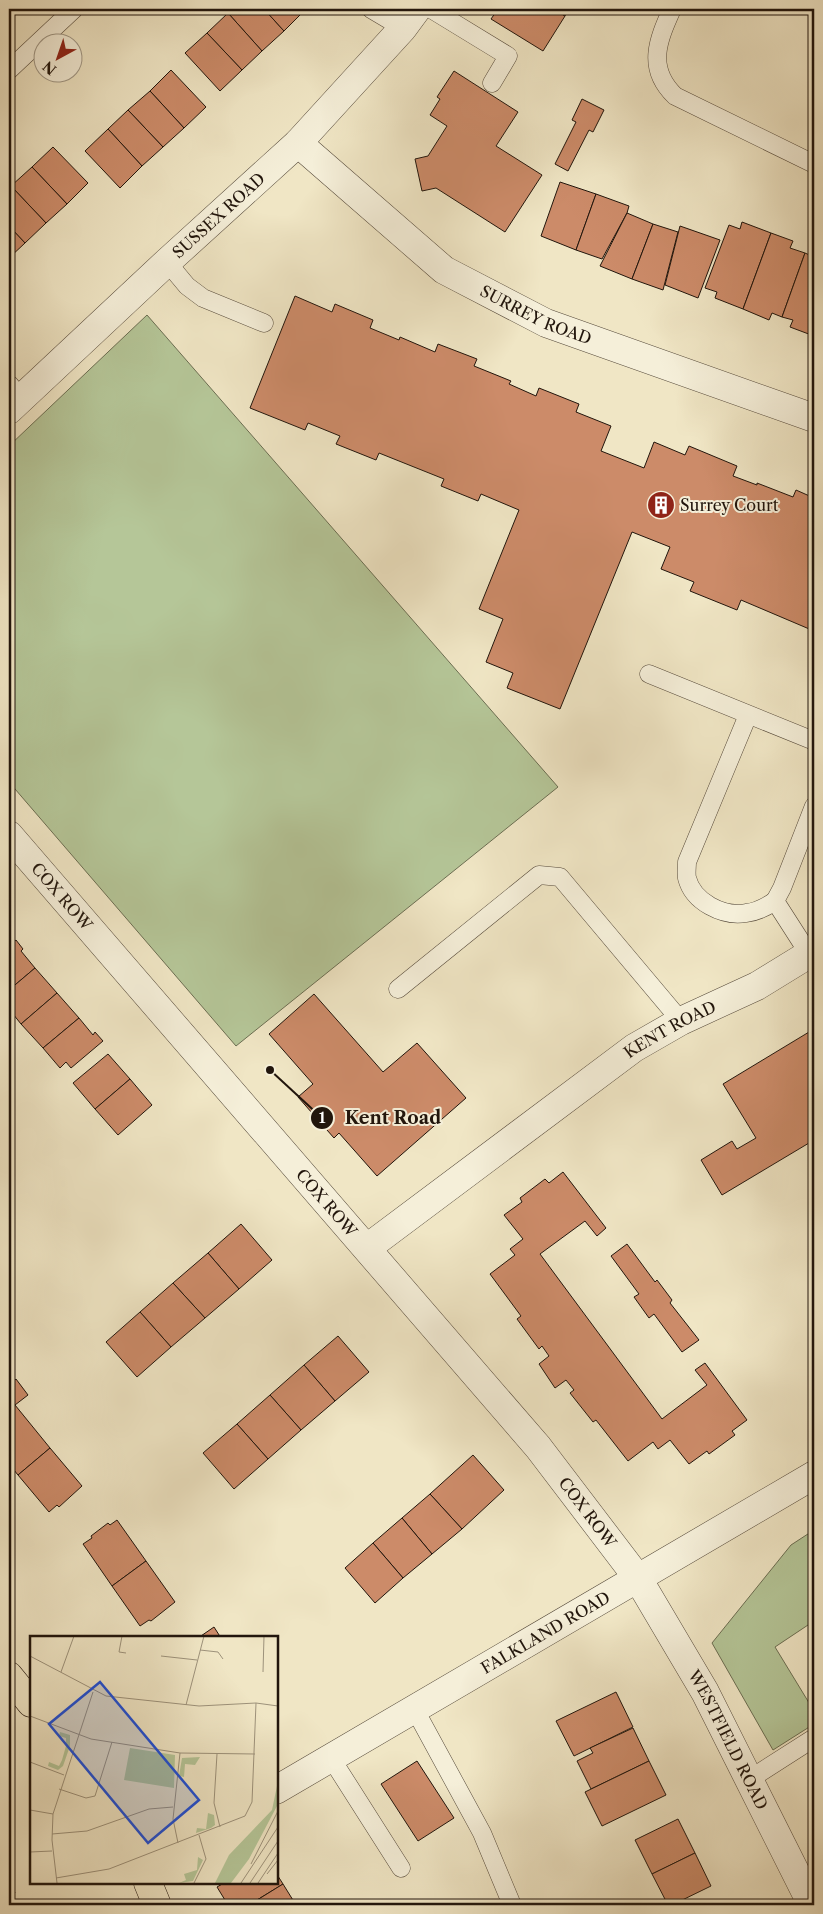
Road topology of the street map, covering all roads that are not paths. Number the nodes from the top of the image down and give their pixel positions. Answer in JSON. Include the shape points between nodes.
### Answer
{"nodes":[{"id":1,"x":74,"y":9,"type":"edge"},
{"id":2,"x":371,"y":9,"type":"edge"},
{"id":3,"x":430,"y":9,"type":"edge"},
{"id":4,"x":672,"y":9,"type":"edge"},
{"id":5,"x":410,"y":18,"type":"edge"},
{"id":6,"x":9,"y":70,"type":"edge"},
{"id":7,"x":492,"y":83,"type":"dead end"},
{"id":8,"x":298,"y":143,"type":"junction"},
{"id":9,"x":814,"y":164,"type":"edge"},
{"id":10,"x":166,"y":262,"type":"junction"},
{"id":11,"x":264,"y":323,"type":"dead end"},
{"id":12,"x":13,"y":397,"type":"edge"},
{"id":13,"x":814,"y":418,"type":"edge"},
{"id":14,"x":649,"y":674,"type":"dead end"},
{"id":15,"x":748,"y":715,"type":"junction"},
{"id":16,"x":814,"y":741,"type":"edge"},
{"id":17,"x":814,"y":806,"type":"edge"},
{"id":18,"x":9,"y":835,"type":"edge"},
{"id":19,"x":775,"y":901,"type":"junction"},
{"id":20,"x":812,"y":952,"type":"edge"},
{"id":21,"x":398,"y":989,"type":"dead end"},
{"id":22,"x":681,"y":1021,"type":"junction"},
{"id":23,"x":367,"y":1248,"type":"junction"},
{"id":24,"x":814,"y":1474,"type":"edge"},
{"id":25,"x":637,"y":1577,"type":"junction"},
{"id":26,"x":9,"y":1676,"type":"edge"},
{"id":27,"x":30,"y":1702,"type":"edge"},
{"id":28,"x":414,"y":1708,"type":"junction"},
{"id":29,"x":814,"y":1738,"type":"edge"},
{"id":30,"x":331,"y":1758,"type":"junction"},
{"id":31,"x":750,"y":1779,"type":"junction"},
{"id":32,"x":278,"y":1789,"type":"edge"},
{"id":33,"x":401,"y":1868,"type":"dead end"},
{"id":34,"x":148,"y":1884,"type":"edge"},
{"id":35,"x":157,"y":1905,"type":"edge"},
{"id":36,"x":512,"y":1905,"type":"edge"},
{"id":37,"x":812,"y":1905,"type":"edge"}],
"edges":[{"from":1,"to":6,"type":"lane"},
{"from":2,"to":5,"type":"lane"},
{"from":3,"to":7,"type":"lane","via":[[508,56]]},
{"from":4,"to":9,"type":"lane","via":[[659,40],[657,66],[667,89],[675,96]]},
{"from":5,"to":8,"type":"street","name":"SUSSEX ROAD"},
{"from":8,"to":10,"type":"street","name":"SUSSEX ROAD"},
{"from":8,"to":13,"type":"street","name":"SURREY ROAD","via":[[444,270],[546,323]]},
{"from":10,"to":11,"type":"lane","via":[[203,298]]},
{"from":10,"to":12,"type":"street","name":"SUSSEX ROAD"},
{"from":14,"to":15,"type":"lane"},
{"from":15,"to":16,"type":"lane"},
{"from":15,"to":19,"type":"lane","via":[[687,862],[687,877],[700,898],[724,912],[745,914]]},
{"from":17,"to":19,"type":"lane"},
{"from":18,"to":23,"type":"street","name":"COX ROW"},
{"from":19,"to":20,"type":"lane"},
{"from":20,"to":22,"type":"street","name":"KENT ROAD","via":[[757,986]]},
{"from":21,"to":22,"type":"lane","via":[[539,875],[560,877]]},
{"from":22,"to":23,"type":"street","name":"KENT ROAD","via":[[634,1048]]},
{"from":23,"to":25,"type":"street","name":"COX ROW","via":[[538,1447]]},
{"from":24,"to":25,"type":"street","name":"FALKLAND ROAD"},
{"from":25,"to":28,"type":"street","name":"FALKLAND ROAD"},
{"from":25,"to":31,"type":"street","name":"WESTFIELD ROAD","via":[[706,1692]]},
{"from":26,"to":27,"type":"main road"},
{"from":28,"to":30,"type":"street","name":"FALKLAND ROAD"},
{"from":28,"to":36,"type":"lane","via":[[482,1833]]},
{"from":29,"to":31,"type":"lane"},
{"from":30,"to":32,"type":"street","name":"FALKLAND ROAD"},
{"from":30,"to":33,"type":"lane"},
{"from":31,"to":37,"type":"street","name":"WESTFIELD ROAD"},
{"from":34,"to":35,"type":"main road"}]}
